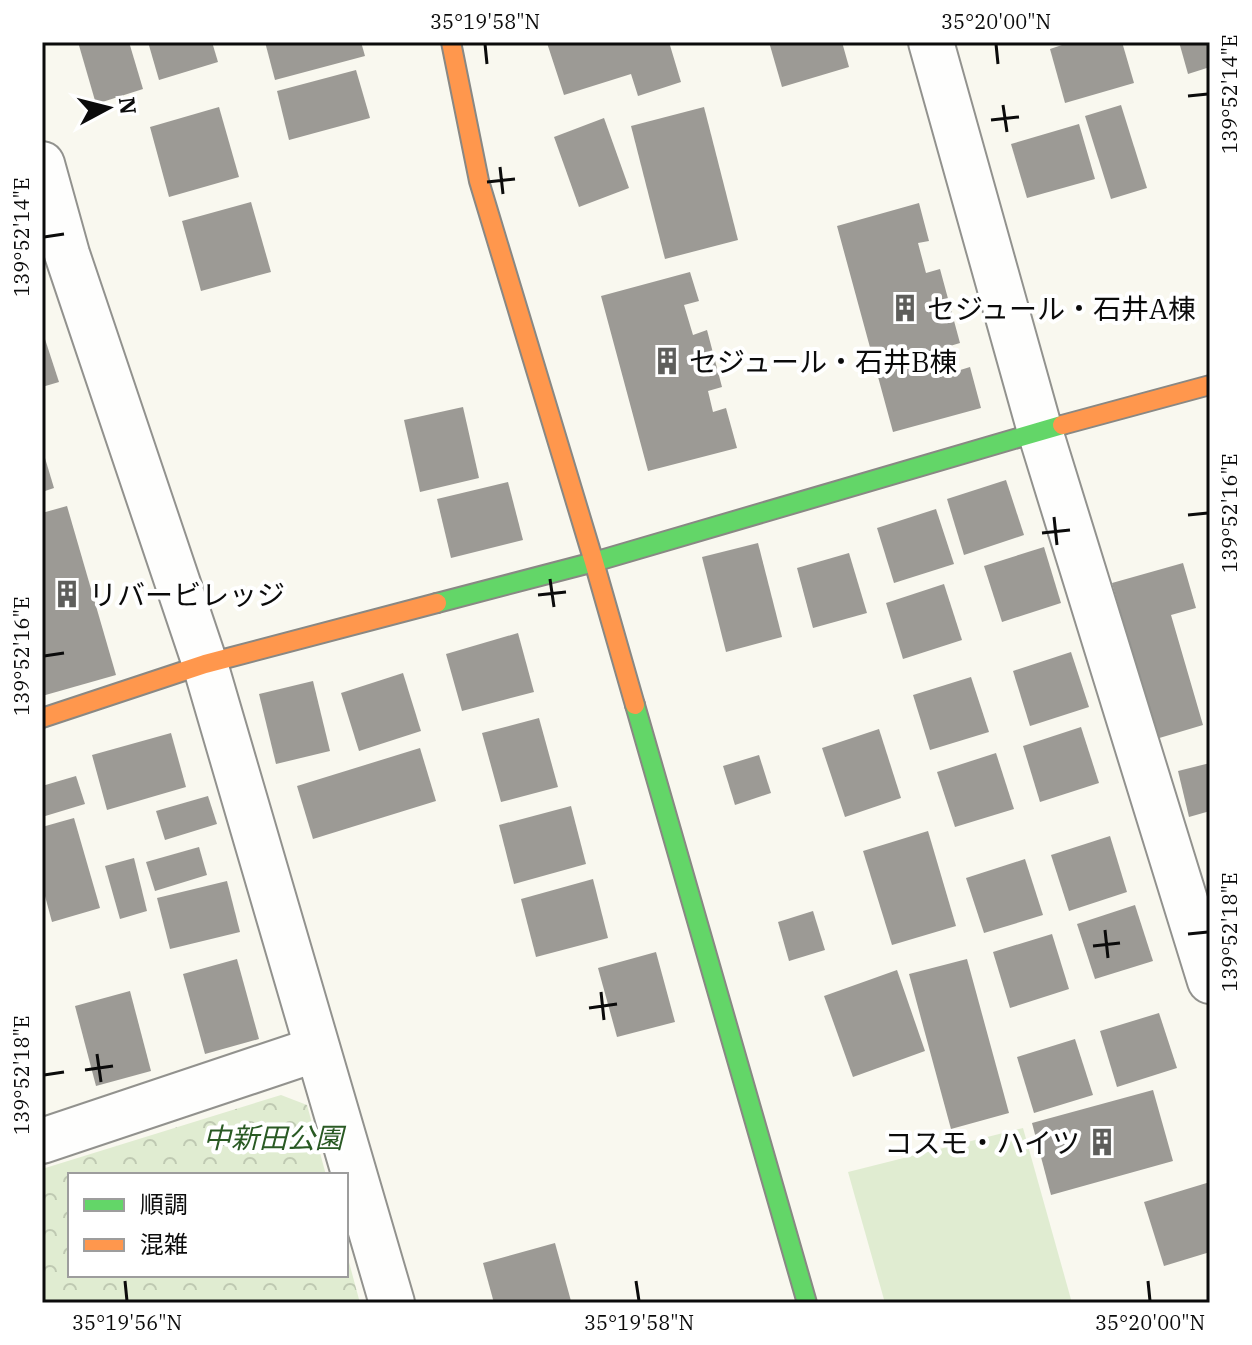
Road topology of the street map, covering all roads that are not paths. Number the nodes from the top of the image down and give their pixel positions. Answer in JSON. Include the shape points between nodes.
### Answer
{"nodes":[{"id":1,"x":451,"y":42,"type":"edge"},
{"id":2,"x":931,"y":42,"type":"edge"},
{"id":3,"x":42,"y":164,"type":"edge"},
{"id":4,"x":54,"y":258,"type":"edge"},
{"id":5,"x":1210,"y":385,"type":"edge"},
{"id":6,"x":1040,"y":431,"type":"junction"},
{"id":7,"x":594,"y":562,"type":"junction"},
{"id":8,"x":205,"y":664,"type":"junction"},
{"id":9,"x":42,"y":718,"type":"edge"},
{"id":10,"x":1210,"y":981,"type":"edge"},
{"id":11,"x":317,"y":1049,"type":"junction"},
{"id":12,"x":42,"y":1141,"type":"edge"},
{"id":13,"x":392,"y":1303,"type":"edge"},
{"id":14,"x":807,"y":1303,"type":"edge"}],
"edges":[{"from":1,"to":7,"type":"street","via":[[479,181]]},
{"from":2,"to":6,"type":"street"},
{"from":3,"to":4,"type":"street"},
{"from":4,"to":8,"type":"street"},
{"from":5,"to":6,"type":"street"},
{"from":6,"to":7,"type":"street"},
{"from":6,"to":10,"type":"street"},
{"from":7,"to":8,"type":"street"},
{"from":7,"to":14,"type":"street"},
{"from":8,"to":9,"type":"street"},
{"from":8,"to":11,"type":"street"},
{"from":11,"to":12,"type":"street"},
{"from":11,"to":13,"type":"street"}]}
